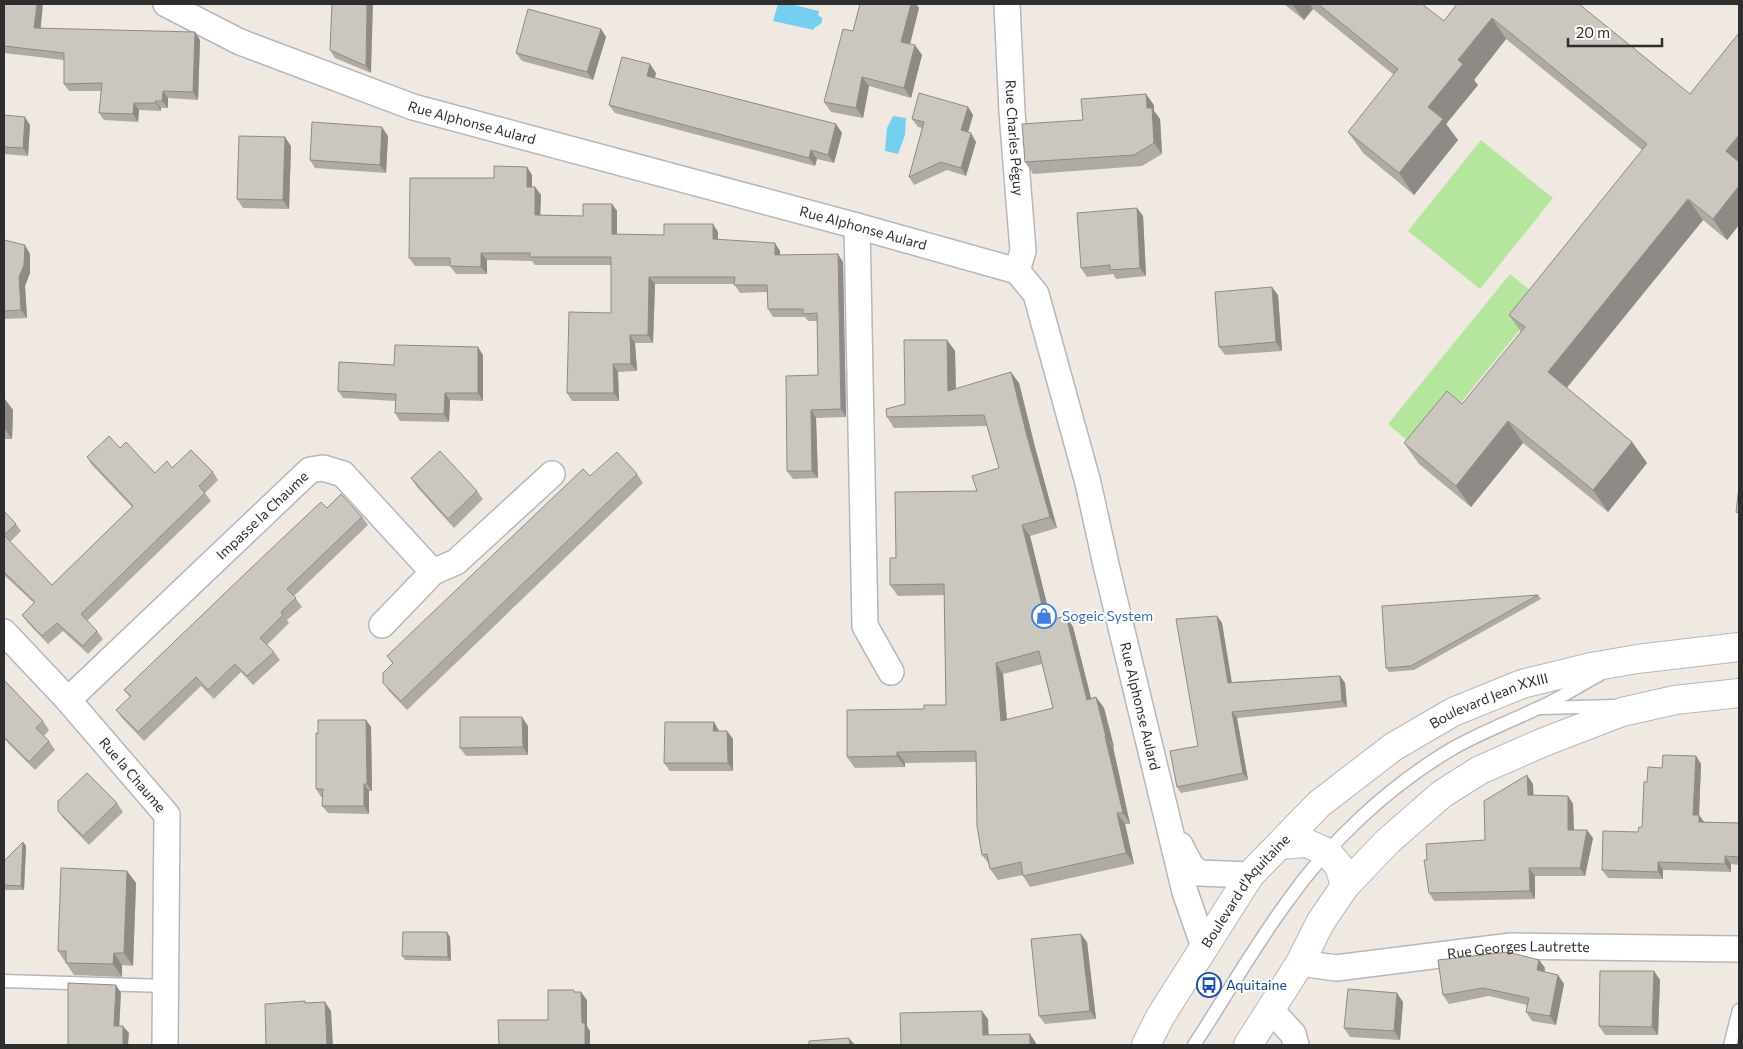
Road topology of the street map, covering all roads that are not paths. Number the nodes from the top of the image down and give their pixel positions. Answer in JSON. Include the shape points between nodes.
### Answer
{"nodes":[{"id":1,"x":166,"y":4,"type":"edge"},
{"id":2,"x":1007,"y":4,"type":"edge"},
{"id":3,"x":857,"y":226,"type":"junction"},
{"id":4,"x":1017,"y":271,"type":"junction"},
{"id":5,"x":552,"y":474,"type":"dead end"},
{"id":6,"x":433,"y":572,"type":"junction"},
{"id":7,"x":382,"y":625,"type":"dead end"},
{"id":8,"x":4,"y":632,"type":"edge"},
{"id":9,"x":1739,"y":647,"type":"edge"},
{"id":10,"x":1637,"y":659,"type":"junction"},
{"id":11,"x":891,"y":672,"type":"dead end"},
{"id":12,"x":1739,"y":693,"type":"edge"},
{"id":13,"x":68,"y":700,"type":"junction"},
{"id":14,"x":1646,"y":706,"type":"junction"},
{"id":15,"x":1538,"y":708,"type":"junction"},
{"id":16,"x":1168,"y":821,"type":"junction"},
{"id":17,"x":1280,"y":845,"type":"junction"},
{"id":18,"x":1327,"y":852,"type":"junction"},
{"id":19,"x":1250,"y":875,"type":"junction"},
{"id":20,"x":1345,"y":886,"type":"junction"},
{"id":21,"x":1204,"y":948,"type":"junction"},
{"id":22,"x":1739,"y":949,"type":"edge"},
{"id":23,"x":1300,"y":964,"type":"junction"},
{"id":24,"x":4,"y":981,"type":"edge"},
{"id":25,"x":165,"y":986,"type":"junction"},
{"id":26,"x":1271,"y":1010,"type":"junction"},
{"id":27,"x":1739,"y":1010,"type":"edge"},
{"id":28,"x":164,"y":1045,"type":"edge"},
{"id":29,"x":1146,"y":1045,"type":"edge"},
{"id":30,"x":1194,"y":1045,"type":"edge"},
{"id":31,"x":1248,"y":1045,"type":"edge"},
{"id":32,"x":1296,"y":1045,"type":"edge"},
{"id":33,"x":1730,"y":1045,"type":"edge"}],
"edges":[{"from":1,"to":3,"type":"street","name":"Rue Alphonse Aulard","via":[[240,42],[414,107]]},
{"from":2,"to":4,"type":"street","name":"Rue Charles Péguy","via":[[1023,251]]},
{"from":3,"to":4,"type":"street","name":"Rue Alphonse Aulard"},
{"from":3,"to":11,"type":"street","via":[[865,626]]},
{"from":4,"to":16,"type":"street","name":"Rue Alphonse Aulard","via":[[1036,294],[1088,483]]},
{"from":5,"to":6,"type":"street","via":[[456,562]]},
{"from":6,"to":7,"type":"street"},
{"from":6,"to":13,"type":"street","name":"Impasse la Chaume","via":[[343,474],[323,468],[310,470]]},
{"from":8,"to":13,"type":"street","name":"Rue la Chaume"},
{"from":9,"to":10,"type":"main road","name":"Boulevard Jean XXIII"},
{"from":10,"to":15,"type":"lane","via":[[1605,672]]},
{"from":10,"to":17,"type":"main road","name":"Boulevard Jean XXIII","via":[[1522,684],[1453,712],[1393,747],[1319,804]]},
{"from":12,"to":14,"type":"main road"},
{"from":13,"to":25,"type":"street","name":"Rue la Chaume","via":[[167,815]]},
{"from":14,"to":15,"type":"lane"},
{"from":14,"to":20,"type":"main road","via":[[1552,738],[1480,770],[1435,800],[1388,841]]},
{"from":15,"to":18,"type":"lane","via":[[1450,750],[1398,786]]},
{"from":16,"to":19,"type":"street","name":"Rue Alphonse Aulard","via":[[1191,866],[1199,874]]},
{"from":16,"to":21,"type":"street","name":"Rue Alphonse Aulard","via":[[1184,892]]},
{"from":17,"to":18,"type":"main road","name":"Boulevard d'Aquitaine","via":[[1306,843]]},
{"from":17,"to":19,"type":"main road","name":"Boulevard d'Aquitaine"},
{"from":18,"to":20,"type":"main road","via":[[1339,866]]},
{"from":18,"to":30,"type":"lane","via":[[1287,902]]},
{"from":19,"to":21,"type":"main road","name":"Boulevard d'Aquitaine"},
{"from":20,"to":23,"type":"main road","via":[[1320,923]]},
{"from":21,"to":29,"type":"main road","name":"Boulevard d'Aquitaine"},
{"from":22,"to":23,"type":"street","name":"Rue Georges Lautrette","via":[[1511,946],[1336,968]]},
{"from":23,"to":26,"type":"main road"},
{"from":24,"to":25,"type":"lane"},
{"from":25,"to":28,"type":"street","name":"Rue la Chaume"},
{"from":26,"to":31,"type":"main road"},
{"from":26,"to":32,"type":"street","via":[[1293,1034]]},
{"from":27,"to":33,"type":"lane"}]}
